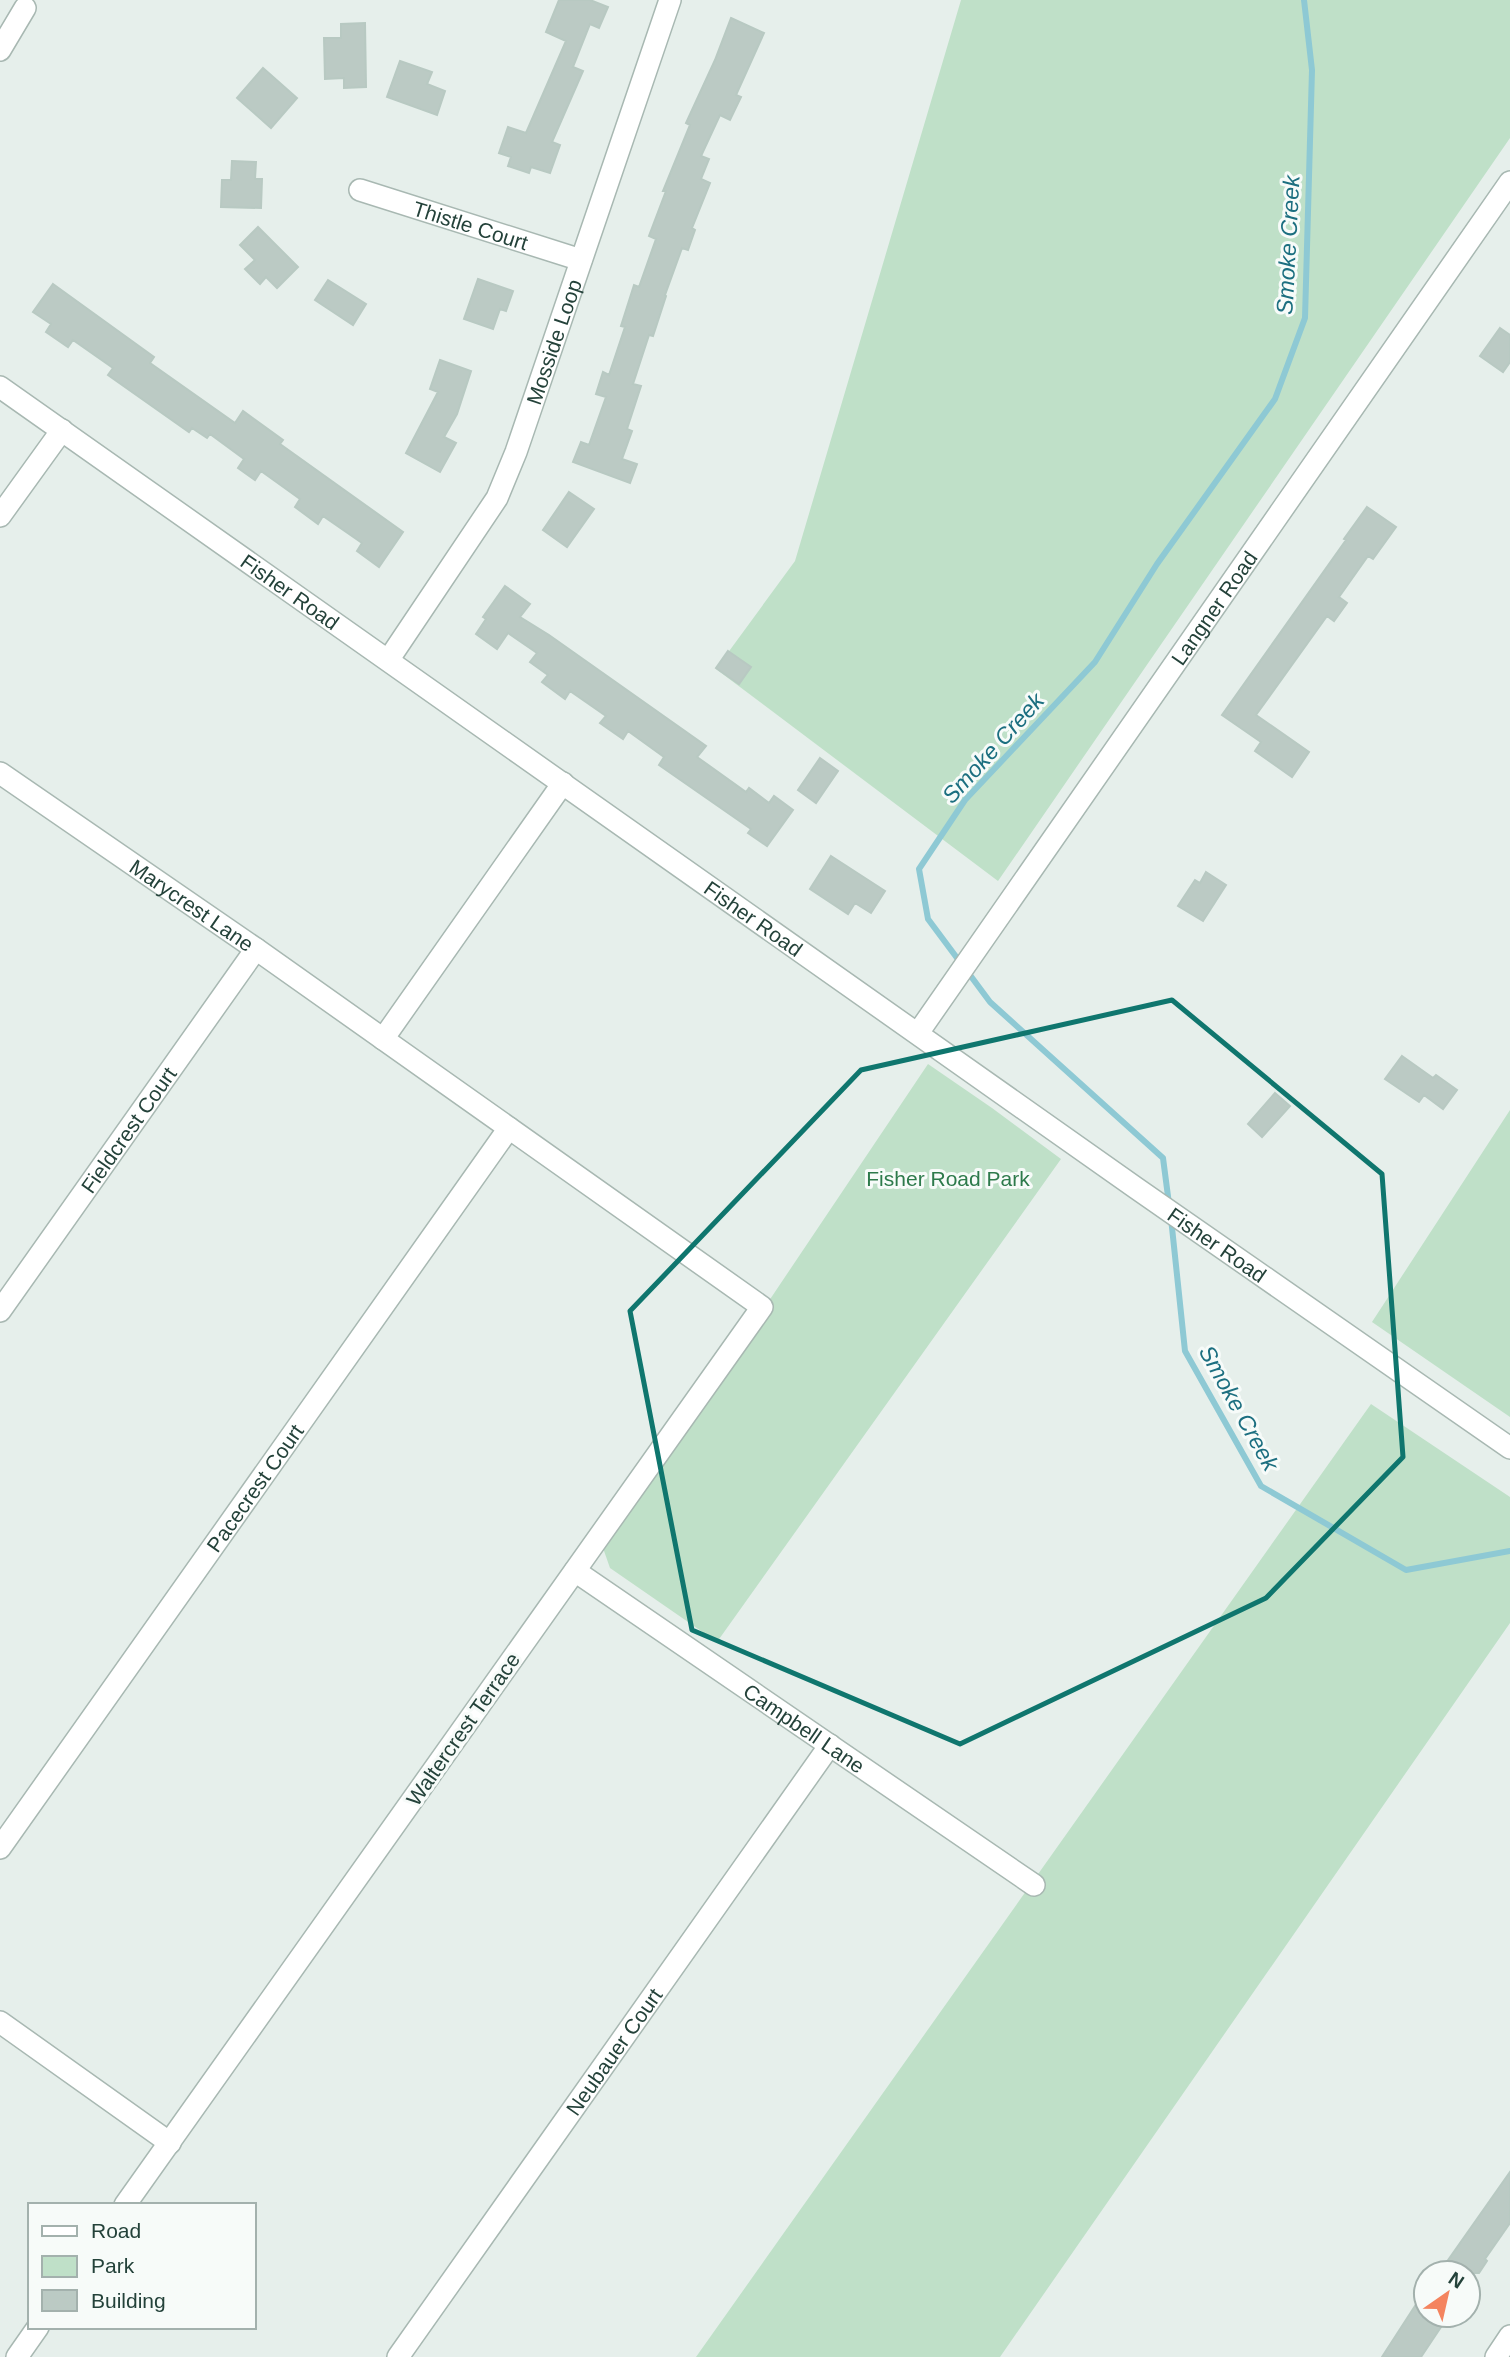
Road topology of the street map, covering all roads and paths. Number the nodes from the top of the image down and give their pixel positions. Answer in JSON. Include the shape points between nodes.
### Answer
{"nodes":[{"id":1,"x":670,"y":0,"type":"edge"},
{"id":2,"x":25,"y":8,"type":"dead end"},
{"id":3,"x":0,"y":50,"type":"edge"},
{"id":4,"x":1510,"y":182,"type":"edge"},
{"id":5,"x":360,"y":190,"type":"dead end"},
{"id":6,"x":581,"y":260,"type":"junction"},
{"id":7,"x":0,"y":387,"type":"edge"},
{"id":8,"x":62,"y":430,"type":"junction"},
{"id":9,"x":0,"y":516,"type":"edge"},
{"id":10,"x":389,"y":659,"type":"junction"},
{"id":11,"x":1,"y":775,"type":"edge"},
{"id":12,"x":563,"y":783,"type":"junction"},
{"id":13,"x":256,"y":949,"type":"junction"},
{"id":14,"x":918,"y":1033,"type":"junction"},
{"id":15,"x":383,"y":1039,"type":"junction"},
{"id":16,"x":509,"y":1128,"type":"junction"},
{"id":17,"x":708,"y":1269,"type":"joint"},
{"id":18,"x":0,"y":1311,"type":"edge"},
{"id":19,"x":1510,"y":1448,"type":"edge"},
{"id":20,"x":575,"y":1571,"type":"junction"},
{"id":21,"x":830,"y":1745,"type":"junction"},
{"id":22,"x":0,"y":1848,"type":"edge"},
{"id":23,"x":1034,"y":1885,"type":"dead end"},
{"id":24,"x":0,"y":2022,"type":"edge"},
{"id":25,"x":170,"y":2143,"type":"junction"},
{"id":26,"x":126,"y":2203,"type":"edge"},
{"id":27,"x":37,"y":2329,"type":"edge"},
{"id":28,"x":1510,"y":2336,"type":"edge"},
{"id":29,"x":18,"y":2357,"type":"edge"},
{"id":30,"x":398,"y":2357,"type":"edge"},
{"id":31,"x":1496,"y":2357,"type":"edge"}],
"edges":[{"from":1,"to":6,"type":"street","name":"Mosside Loop"},
{"from":2,"to":3,"type":"street"},
{"from":4,"to":14,"type":"street","name":"Langner Road"},
{"from":5,"to":6,"type":"street","name":"Thistle Court"},
{"from":6,"to":10,"type":"street","name":"Mosside Loop","via":[[497,498]]},
{"from":7,"to":8,"type":"street","name":"Fisher Road"},
{"from":8,"to":9,"type":"street"},
{"from":8,"to":10,"type":"street","name":"Fisher Road"},
{"from":10,"to":12,"type":"street","name":"Fisher Road"},
{"from":11,"to":13,"type":"street","name":"Marycrest Lane"},
{"from":12,"to":14,"type":"street","name":"Fisher Road"},
{"from":12,"to":15,"type":"street"},
{"from":13,"to":15,"type":"street","name":"Marycrest Lane"},
{"from":13,"to":18,"type":"street","name":"Fieldcrest Court"},
{"from":14,"to":19,"type":"street","name":"Fisher Road"},
{"from":15,"to":16,"type":"street","name":"Marycrest Lane"},
{"from":16,"to":17,"type":"street","name":"Marycrest Lane"},
{"from":16,"to":22,"type":"street","name":"Pacecrest Court"},
{"from":17,"to":20,"type":"street","name":"Waltercrest Terrace","via":[[762,1307]]},
{"from":20,"to":21,"type":"street","name":"Campbell Lane"},
{"from":20,"to":25,"type":"street","name":"Waltercrest Terrace"},
{"from":21,"to":23,"type":"street","name":"Campbell Lane"},
{"from":21,"to":30,"type":"street","name":"Neubauer Court"},
{"from":24,"to":25,"type":"street"},
{"from":25,"to":26,"type":"street","name":"Waltercrest Terrace"},
{"from":27,"to":29,"type":"street"},
{"from":28,"to":31,"type":"street"}]}
